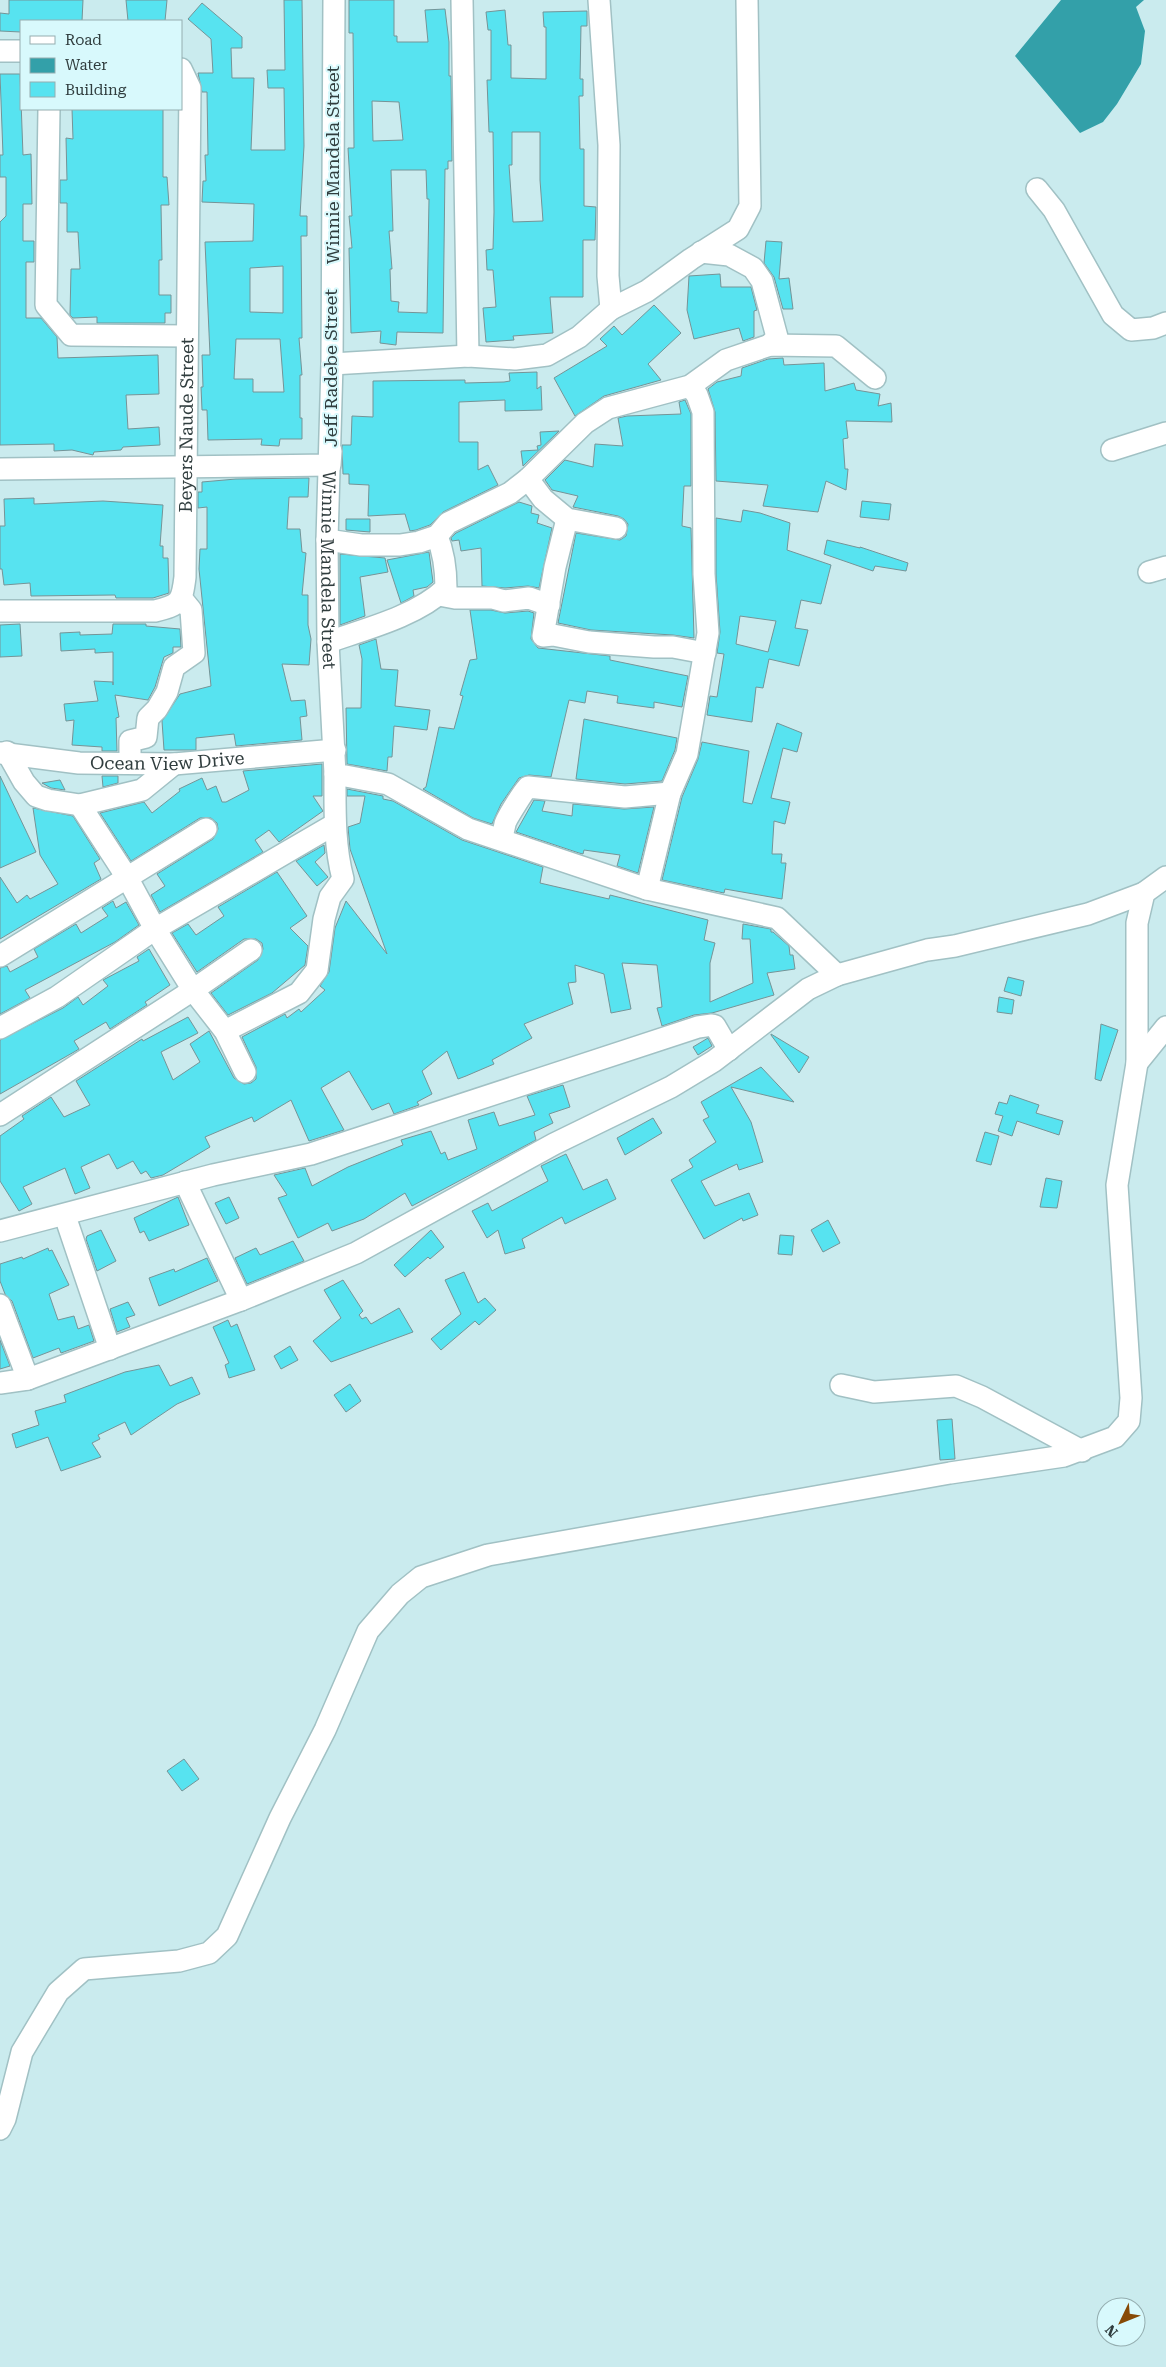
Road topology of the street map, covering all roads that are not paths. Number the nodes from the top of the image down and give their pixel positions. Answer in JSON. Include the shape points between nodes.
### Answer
{"nodes":[{"id":1,"x":334,"y":0,"type":"edge"},
{"id":2,"x":462,"y":0,"type":"edge"},
{"id":3,"x":600,"y":0,"type":"edge"},
{"id":4,"x":747,"y":0,"type":"edge"},
{"id":5,"x":0,"y":51,"type":"edge"},
{"id":6,"x":20,"y":51,"type":"edge"},
{"id":7,"x":182,"y":71,"type":"edge"},
{"id":8,"x":49,"y":110,"type":"edge"},
{"id":9,"x":1037,"y":188,"type":"dead end"},
{"id":10,"x":701,"y":252,"type":"junction"},
{"id":11,"x":611,"y":309,"type":"junction"},
{"id":12,"x":1166,"y":323,"type":"edge"},
{"id":13,"x":186,"y":336,"type":"junction"},
{"id":14,"x":770,"y":345,"type":"junction"},
{"id":15,"x":468,"y":356,"type":"junction"},
{"id":16,"x":332,"y":364,"type":"junction"},
{"id":17,"x":875,"y":378,"type":"dead end"},
{"id":18,"x":690,"y":386,"type":"junction"},
{"id":19,"x":1166,"y":433,"type":"edge"},
{"id":20,"x":1112,"y":450,"type":"dead end"},
{"id":21,"x":330,"y":465,"type":"junction"},
{"id":22,"x":185,"y":466,"type":"junction"},
{"id":23,"x":0,"y":469,"type":"edge"},
{"id":24,"x":528,"y":479,"type":"junction"},
{"id":25,"x":567,"y":518,"type":"junction"},
{"id":26,"x":616,"y":528,"type":"dead end"},
{"id":27,"x":437,"y":536,"type":"junction"},
{"id":28,"x":327,"y":540,"type":"junction"},
{"id":29,"x":440,"y":594,"type":"junction"},
{"id":30,"x":182,"y":599,"type":"junction"},
{"id":31,"x":549,"y":604,"type":"junction"},
{"id":32,"x":0,"y":611,"type":"edge"},
{"id":33,"x":328,"y":642,"type":"junction"},
{"id":34,"x":705,"y":653,"type":"junction"},
{"id":35,"x":335,"y":750,"type":"junction"},
{"id":36,"x":3,"y":752,"type":"edge"},
{"id":37,"x":130,"y":763,"type":"junction"},
{"id":38,"x":174,"y":764,"type":"junction"},
{"id":39,"x":335,"y":774,"type":"junction"},
{"id":40,"x":670,"y":794,"type":"junction"},
{"id":41,"x":80,"y":805,"type":"junction"},
{"id":42,"x":335,"y":824,"type":"junction"},
{"id":43,"x":206,"y":829,"type":"dead end"},
{"id":44,"x":501,"y":839,"type":"junction"},
{"id":45,"x":1166,"y":877,"type":"edge"},
{"id":46,"x":128,"y":879,"type":"junction"},
{"id":47,"x":647,"y":890,"type":"junction"},
{"id":48,"x":1144,"y":894,"type":"junction"},
{"id":49,"x":155,"y":929,"type":"junction"},
{"id":50,"x":251,"y":950,"type":"dead end"},
{"id":51,"x":0,"y":956,"type":"edge"},
{"id":52,"x":837,"y":976,"type":"junction"},
{"id":53,"x":193,"y":990,"type":"junction"},
{"id":54,"x":1166,"y":1026,"type":"edge"},
{"id":55,"x":0,"y":1028,"type":"edge"},
{"id":56,"x":225,"y":1031,"type":"junction"},
{"id":57,"x":729,"y":1050,"type":"junction"},
{"id":58,"x":1137,"y":1062,"type":"junction"},
{"id":59,"x":245,"y":1072,"type":"dead end"},
{"id":60,"x":0,"y":1115,"type":"edge"},
{"id":61,"x":185,"y":1182,"type":"junction"},
{"id":62,"x":65,"y":1216,"type":"junction"},
{"id":63,"x":0,"y":1231,"type":"edge"},
{"id":64,"x":241,"y":1300,"type":"junction"},
{"id":65,"x":0,"y":1305,"type":"edge"},
{"id":66,"x":110,"y":1349,"type":"junction"},
{"id":67,"x":28,"y":1379,"type":"junction"},
{"id":68,"x":0,"y":1383,"type":"edge"},
{"id":69,"x":841,"y":1385,"type":"dead end"},
{"id":70,"x":1082,"y":1451,"type":"junction"},
{"id":71,"x":0,"y":2129,"type":"edge"}],
"edges":[{"from":1,"to":16,"type":"street","name":"Winnie Mandela Street"},
{"from":1,"to":21,"type":"street","name":"Jeff Radebe Street"},
{"from":2,"to":15,"type":"street"},
{"from":3,"to":11,"type":"street","via":[[609,145]]},
{"from":4,"to":10,"type":"street","via":[[750,206],[738,229]]},
{"from":5,"to":6,"type":"street"},
{"from":7,"to":13,"type":"street","name":"Beyers Naude Street","via":[[190,88]]},
{"from":8,"to":13,"type":"street","via":[[46,305],[71,335]]},
{"from":9,"to":12,"type":"street","via":[[1054,210],[1113,315],[1131,330]]},
{"from":10,"to":11,"type":"street","via":[[647,291]]},
{"from":10,"to":14,"type":"street","via":[[729,255],[753,268],[762,281],[777,332]]},
{"from":11,"to":15,"type":"street","via":[[579,337],[547,355],[515,359]]},
{"from":13,"to":22,"type":"street","name":"Beyers Naude Street"},
{"from":14,"to":17,"type":"street","via":[[836,346]]},
{"from":14,"to":18,"type":"street","via":[[726,360]]},
{"from":15,"to":16,"type":"street"},
{"from":16,"to":21,"type":"street","name":"Winnie Mandela Street"},
{"from":18,"to":24,"type":"street","via":[[608,408],[585,423]]},
{"from":18,"to":34,"type":"street","via":[[697,395],[702,412],[708,634]]},
{"from":19,"to":20,"type":"street"},
{"from":21,"to":22,"type":"street","name":"Jeff Radebe Street"},
{"from":21,"to":28,"type":"street","name":"Winnie Mandela Street"},
{"from":22,"to":23,"type":"street","name":"Jeff Radebe Street"},
{"from":22,"to":30,"type":"street","name":"Beyers Naude Street","via":[[185,577]]},
{"from":24,"to":25,"type":"street","via":[[543,499]]},
{"from":24,"to":27,"type":"street","via":[[510,493],[448,523]]},
{"from":25,"to":26,"type":"street"},
{"from":25,"to":31,"type":"street"},
{"from":27,"to":28,"type":"street","via":[[400,545]]},
{"from":27,"to":29,"type":"street","via":[[446,570],[446,588]]},
{"from":28,"to":33,"type":"street","name":"Winnie Mandela Street"},
{"from":29,"to":31,"type":"street","via":[[504,601],[529,598]]},
{"from":29,"to":33,"type":"street","via":[[400,618]]},
{"from":30,"to":32,"type":"street","via":[[176,605],[155,611]]},
{"from":30,"to":37,"type":"street","via":[[191,610],[194,653],[174,668],[167,692],[148,718],[146,737],[130,740]]},
{"from":31,"to":34,"type":"street","via":[[543,636],[673,647]]},
{"from":33,"to":35,"type":"street","name":"Winnie Mandela Street"},
{"from":34,"to":40,"type":"street","via":[[688,754]]},
{"from":35,"to":38,"type":"street","name":"Ocean View Drive"},
{"from":35,"to":39,"type":"street","name":"Winnie Mandela Street"},
{"from":36,"to":37,"type":"street","name":"Ocean View Drive","via":[[79,762]]},
{"from":36,"to":41,"type":"street","via":[[36,796]]},
{"from":37,"to":38,"type":"street","name":"Ocean View Drive"},
{"from":38,"to":41,"type":"street","via":[[142,790]]},
{"from":39,"to":42,"type":"street","name":"Winnie Mandela Street"},
{"from":39,"to":44,"type":"street","via":[[388,784],[468,829]]},
{"from":40,"to":44,"type":"street","via":[[626,797],[528,786],[506,821]]},
{"from":40,"to":47,"type":"street"},
{"from":41,"to":46,"type":"street"},
{"from":42,"to":49,"type":"street"},
{"from":42,"to":56,"type":"street","name":"Winnie Mandela Street","via":[[338,862],[343,879],[330,897],[317,970],[299,993]]},
{"from":43,"to":46,"type":"street"},
{"from":44,"to":47,"type":"street"},
{"from":45,"to":48,"type":"street"},
{"from":46,"to":49,"type":"street"},
{"from":46,"to":51,"type":"street"},
{"from":47,"to":52,"type":"street","via":[[777,918]]},
{"from":48,"to":52,"type":"street","via":[[1088,914],[927,950]]},
{"from":48,"to":58,"type":"street","via":[[1137,922]]},
{"from":49,"to":53,"type":"street"},
{"from":49,"to":55,"type":"street","via":[[57,997]]},
{"from":50,"to":53,"type":"street"},
{"from":52,"to":57,"type":"street","via":[[808,989]]},
{"from":53,"to":56,"type":"street"},
{"from":53,"to":60,"type":"street"},
{"from":54,"to":58,"type":"street"},
{"from":56,"to":59,"type":"street"},
{"from":57,"to":61,"type":"street","via":[[715,1026],[698,1027],[311,1154]]},
{"from":57,"to":64,"type":"street","via":[[670,1087],[554,1144],[356,1253]]},
{"from":58,"to":70,"type":"street","via":[[1117,1186],[1131,1398],[1129,1421],[1114,1437]]},
{"from":61,"to":62,"type":"street"},
{"from":61,"to":64,"type":"street"},
{"from":62,"to":63,"type":"street"},
{"from":62,"to":66,"type":"street"},
{"from":64,"to":66,"type":"street"},
{"from":65,"to":67,"type":"street"},
{"from":66,"to":67,"type":"street"},
{"from":67,"to":68,"type":"street"},
{"from":69,"to":70,"type":"street","via":[[874,1392],[956,1386]]},
{"from":70,"to":71,"type":"street","via":[[488,1555],[421,1577],[400,1594],[368,1631],[325,1730],[280,1818],[227,1936],[209,1953],[180,1961],[84,1969],[58,1992],[22,2052]]}]}
